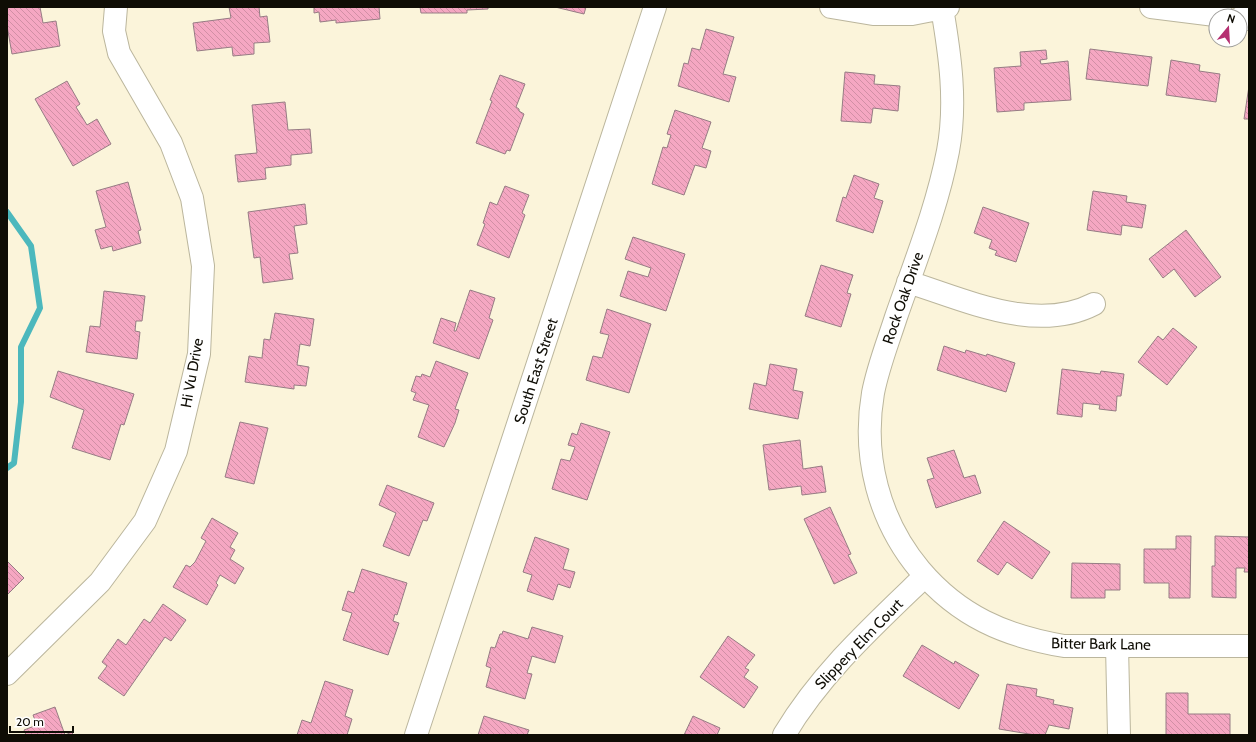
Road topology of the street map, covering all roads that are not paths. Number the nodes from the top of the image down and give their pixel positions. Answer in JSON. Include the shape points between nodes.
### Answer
{"nodes":[{"id":1,"x":116,"y":7,"type":"edge"},
{"id":2,"x":655,"y":7,"type":"edge"},
{"id":3,"x":831,"y":7,"type":"edge"},
{"id":4,"x":945,"y":7,"type":"edge"},
{"id":5,"x":1151,"y":7,"type":"edge"},
{"id":6,"x":1208,"y":14,"type":"edge"},
{"id":7,"x":908,"y":282,"type":"junction"},
{"id":8,"x":1094,"y":304,"type":"dead end"},
{"id":9,"x":925,"y":576,"type":"junction"},
{"id":10,"x":1117,"y":646,"type":"junction"},
{"id":11,"x":1249,"y":646,"type":"edge"},
{"id":12,"x":7,"y":674,"type":"edge"},
{"id":13,"x":416,"y":735,"type":"edge"},
{"id":14,"x":784,"y":735,"type":"edge"},
{"id":15,"x":1119,"y":735,"type":"edge"}],
"edges":[{"from":1,"to":12,"type":"street","name":"Hi Vu Drive","via":[[114,31],[119,53],[170,143],[192,198],[203,266],[199,354],[176,451],[145,521],[100,582]]},
{"from":2,"to":13,"type":"street","name":"South East Street"},
{"from":3,"to":4,"type":"street","via":[[873,14],[912,14]]},
{"from":4,"to":7,"type":"street","name":"Rock Oak Drive","via":[[952,75],[948,149],[936,198]]},
{"from":5,"to":6,"type":"street"},
{"from":7,"to":8,"type":"street","via":[[1013,315],[1049,317],[1079,312]]},
{"from":7,"to":9,"type":"street","name":"Rock Oak Drive","via":[[875,384],[870,414],[870,444],[875,484],[888,519],[906,552]]},
{"from":9,"to":10,"type":"street","name":"Bitter Bark Lane","via":[[970,615],[997,629],[1035,641],[1064,646]]},
{"from":9,"to":14,"type":"street","name":"Slippery Elm Court","via":[[848,651],[800,708]]},
{"from":10,"to":11,"type":"street","name":"Bitter Bark Lane"},
{"from":10,"to":15,"type":"street"}]}
